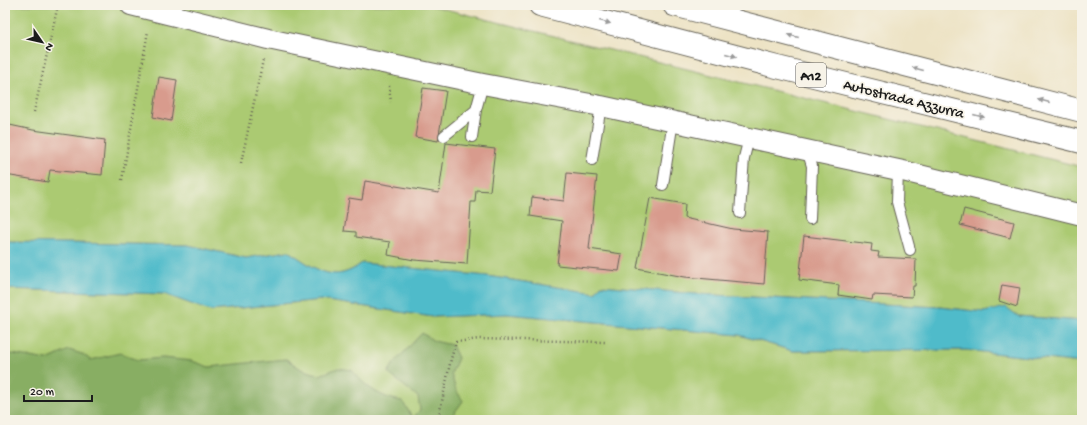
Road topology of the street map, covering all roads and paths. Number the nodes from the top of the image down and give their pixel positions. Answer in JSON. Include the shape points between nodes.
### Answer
{"nodes":[{"id":1,"x":58,"y":5,"type":"edge"},
{"id":2,"x":131,"y":5,"type":"edge"},
{"id":3,"x":540,"y":5,"type":"edge"},
{"id":4,"x":674,"y":5,"type":"edge"},
{"id":5,"x":152,"y":10,"type":"junction"},
{"id":6,"x":268,"y":39,"type":"junction"},
{"id":7,"x":483,"y":84,"type":"junction"},
{"id":8,"x":601,"y":106,"type":"junction"},
{"id":9,"x":476,"y":110,"type":"junction"},
{"id":10,"x":1082,"y":111,"type":"edge"},
{"id":11,"x":34,"y":112,"type":"dead end"},
{"id":12,"x":673,"y":121,"type":"junction"},
{"id":13,"x":444,"y":136,"type":"dead end"},
{"id":14,"x":472,"y":137,"type":"dead end"},
{"id":15,"x":749,"y":138,"type":"junction"},
{"id":16,"x":1082,"y":142,"type":"edge"},
{"id":17,"x":807,"y":150,"type":"junction"},
{"id":18,"x":592,"y":160,"type":"dead end"},
{"id":19,"x":241,"y":163,"type":"dead end"},
{"id":20,"x":898,"y":170,"type":"junction"},
{"id":21,"x":122,"y":180,"type":"dead end"},
{"id":22,"x":663,"y":185,"type":"dead end"},
{"id":23,"x":740,"y":213,"type":"dead end"},
{"id":24,"x":1082,"y":215,"type":"edge"},
{"id":25,"x":810,"y":219,"type":"dead end"},
{"id":26,"x":910,"y":250,"type":"dead end"},
{"id":27,"x":605,"y":342,"type":"dead end"},
{"id":28,"x":438,"y":420,"type":"edge"}],
"edges":[{"from":1,"to":11,"type":"path"},
{"from":2,"to":5,"type":"street"},
{"from":3,"to":16,"type":"highway","name":"Autostrada Azzurra","number":"A12","one_way":true,"via":[[773,66]]},
{"from":10,"to":4,"type":"highway","name":"Autostrada Azzurra","number":"A12","one_way":true},
{"from":5,"to":6,"type":"street"},
{"from":5,"to":21,"type":"path"},
{"from":6,"to":7,"type":"street"},
{"from":6,"to":19,"type":"path"},
{"from":7,"to":8,"type":"street"},
{"from":7,"to":9,"type":"lane"},
{"from":8,"to":12,"type":"street"},
{"from":8,"to":18,"type":"lane"},
{"from":9,"to":13,"type":"lane"},
{"from":9,"to":14,"type":"lane"},
{"from":12,"to":15,"type":"street"},
{"from":12,"to":22,"type":"lane"},
{"from":15,"to":17,"type":"street"},
{"from":15,"to":23,"type":"lane","via":[[744,158]]},
{"from":17,"to":20,"type":"street"},
{"from":17,"to":25,"type":"lane","via":[[812,166]]},
{"from":20,"to":24,"type":"street"},
{"from":20,"to":26,"type":"lane","via":[[897,202]]},
{"from":27,"to":28,"type":"path","via":[[479,339],[456,342]]}]}
